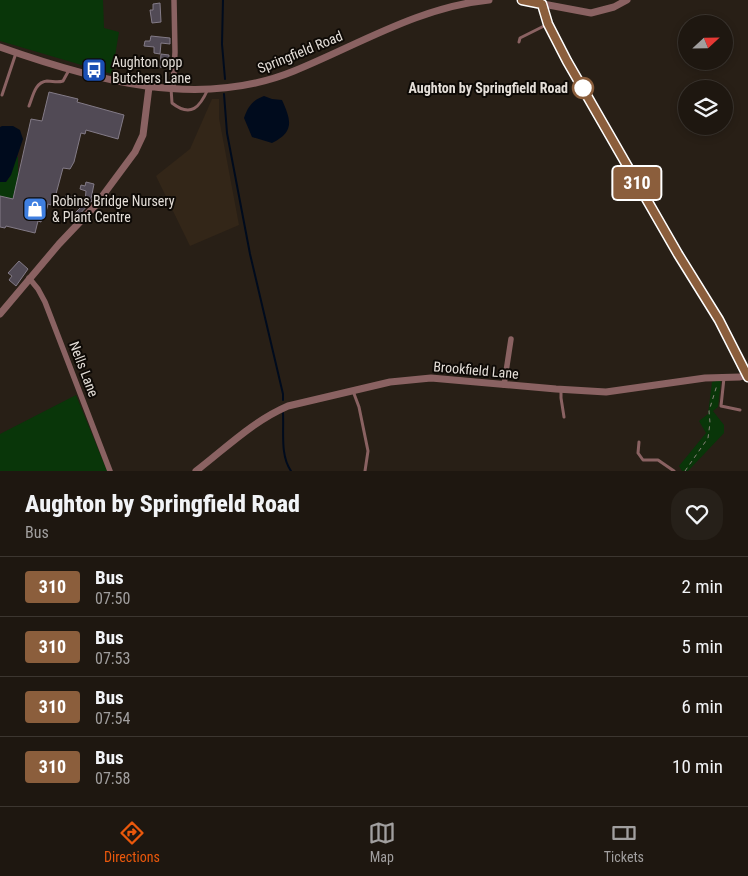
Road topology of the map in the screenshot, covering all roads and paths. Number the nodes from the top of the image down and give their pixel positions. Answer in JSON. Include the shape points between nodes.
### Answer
{"nodes":[{"id":1,"x":174,"y":0,"type":"edge"},
{"id":2,"x":489,"y":0,"type":"edge"},
{"id":3,"x":522,"y":0,"type":"edge"},
{"id":4,"x":627,"y":0,"type":"edge"},
{"id":5,"x":479,"y":1,"type":"edge"},
{"id":6,"x":542,"y":2,"type":"edge"},
{"id":7,"x":548,"y":24,"type":"junction"},
{"id":8,"x":519,"y":42,"type":"dead end"},
{"id":9,"x":0,"y":47,"type":"edge"},
{"id":10,"x":16,"y":52,"type":"junction"},
{"id":11,"x":69,"y":69,"type":"junction"},
{"id":12,"x":149,"y":87,"type":"junction"},
{"id":13,"x":172,"y":88,"type":"junction"},
{"id":14,"x":208,"y":89,"type":"junction"},
{"id":15,"x":2,"y":95,"type":"dead end"},
{"id":16,"x":29,"y":106,"type":"dead end"},
{"id":17,"x":29,"y":278,"type":"junction"},
{"id":18,"x":0,"y":314,"type":"edge"},
{"id":19,"x":511,"y":339,"type":"dead end"},
{"id":20,"x":747,"y":376,"type":"edge"},
{"id":21,"x":722,"y":377,"type":"junction"},
{"id":22,"x":504,"y":385,"type":"junction"},
{"id":23,"x":352,"y":390,"type":"junction"},
{"id":24,"x":562,"y":390,"type":"junction"},
{"id":25,"x":740,"y":410,"type":"dead end"},
{"id":26,"x":564,"y":417,"type":"dead end"},
{"id":27,"x":639,"y":442,"type":"dead end"},
{"id":28,"x":110,"y":471,"type":"edge"},
{"id":29,"x":196,"y":471,"type":"edge"},
{"id":30,"x":365,"y":471,"type":"edge"},
{"id":31,"x":674,"y":471,"type":"edge"},
{"id":32,"x":685,"y":471,"type":"edge"}],
"edges":[{"from":1,"to":13,"type":"street"},
{"from":2,"to":5,"type":"street","name":"Springfield Road"},
{"from":3,"to":6,"type":"street"},
{"from":4,"to":6,"type":"street","via":[[591,12]]},
{"from":5,"to":14,"type":"street","name":"Springfield Road","via":[[403,22],[276,78],[229,89]]},
{"from":6,"to":7,"type":"street"},
{"from":7,"to":8,"type":"lane","via":[[520,38]]},
{"from":7,"to":20,"type":"street","via":[[723,328]]},
{"from":9,"to":10,"type":"street","name":"Springfield Road"},
{"from":10,"to":11,"type":"street","name":"Springfield Road"},
{"from":10,"to":15,"type":"lane"},
{"from":11,"to":12,"type":"street","name":"Springfield Road"},
{"from":11,"to":16,"type":"lane","via":[[63,81],[40,84]]},
{"from":12,"to":13,"type":"street","name":"Springfield Road"},
{"from":12,"to":17,"type":"street","via":[[143,135],[135,152],[95,206]]},
{"from":13,"to":14,"type":"street","name":"Springfield Road"},
{"from":13,"to":14,"type":"lane","via":[[172,103],[181,110],[200,106]]},
{"from":17,"to":18,"type":"street"},
{"from":17,"to":28,"type":"street","name":"Nells Lane","via":[[45,302]]},
{"from":19,"to":22,"type":"street"},
{"from":20,"to":21,"type":"street","name":"Brookfield Lane"},
{"from":21,"to":24,"type":"street","name":"Brookfield Lane","via":[[606,392]]},
{"from":21,"to":25,"type":"lane","via":[[721,406]]},
{"from":21,"to":32,"type":"path","via":[[709,410],[708,438]]},
{"from":22,"to":23,"type":"street","name":"Brookfield Lane","via":[[431,378]]},
{"from":22,"to":24,"type":"street","name":"Brookfield Lane"},
{"from":23,"to":29,"type":"street","name":"Brookfield Lane","via":[[288,406],[273,413]]},
{"from":23,"to":30,"type":"lane","via":[[368,450]]},
{"from":24,"to":26,"type":"lane"},
{"from":27,"to":31,"type":"lane","via":[[638,453],[643,460],[658,460]]}]}
